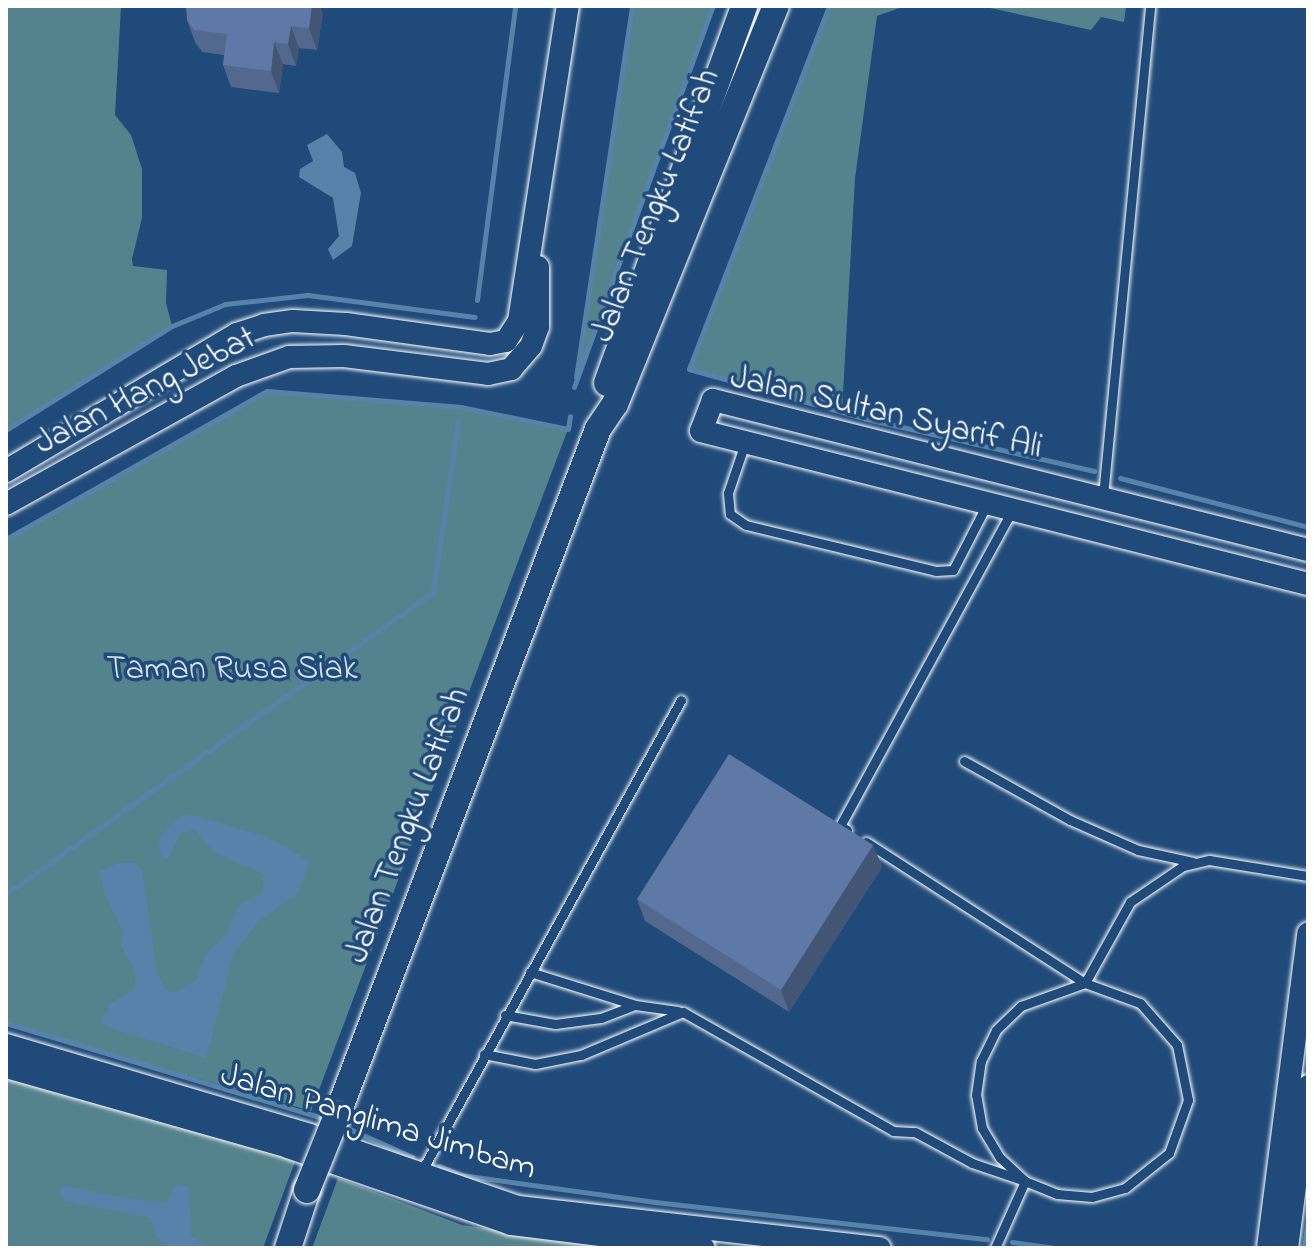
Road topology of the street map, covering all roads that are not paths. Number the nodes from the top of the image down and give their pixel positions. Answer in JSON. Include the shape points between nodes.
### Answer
{"nodes":[{"id":1,"x":568,"y":6,"type":"edge"},
{"id":2,"x":744,"y":6,"type":"edge"},
{"id":3,"x":776,"y":6,"type":"edge"},
{"id":4,"x":1150,"y":6,"type":"edge"},
{"id":5,"x":536,"y":233,"type":"junction"},
{"id":6,"x":598,"y":429,"type":"junction"},
{"id":7,"x":745,"y":443,"type":"junction"},
{"id":8,"x":6,"y":471,"type":"edge"},
{"id":9,"x":1102,"y":502,"type":"junction"},
{"id":10,"x":6,"y":504,"type":"edge"},
{"id":11,"x":987,"y":504,"type":"junction"},
{"id":12,"x":1012,"y":510,"type":"junction"},
{"id":13,"x":1308,"y":550,"type":"edge"},
{"id":14,"x":1308,"y":584,"type":"edge"},
{"id":15,"x":681,"y":700,"type":"dead end"},
{"id":16,"x":964,"y":761,"type":"dead end"},
{"id":17,"x":827,"y":819,"type":"edge"},
{"id":18,"x":840,"y":826,"type":"junction"},
{"id":19,"x":1193,"y":862,"type":"junction"},
{"id":20,"x":1308,"y":876,"type":"edge"},
{"id":21,"x":1308,"y":934,"type":"edge"},
{"id":22,"x":530,"y":972,"type":"junction"},
{"id":23,"x":1085,"y":983,"type":"junction"},
{"id":24,"x":635,"y":1005,"type":"junction"},
{"id":25,"x":683,"y":1012,"type":"junction"},
{"id":26,"x":505,"y":1015,"type":"junction"},
{"id":27,"x":6,"y":1045,"type":"edge"},
{"id":28,"x":484,"y":1054,"type":"junction"},
{"id":29,"x":6,"y":1067,"type":"edge"},
{"id":30,"x":1308,"y":1086,"type":"edge"},
{"id":31,"x":1025,"y":1181,"type":"junction"},
{"id":32,"x":415,"y":1184,"type":"junction"},
{"id":33,"x":288,"y":1248,"type":"edge"},
{"id":34,"x":704,"y":1248,"type":"edge"},
{"id":35,"x":880,"y":1248,"type":"edge"},
{"id":36,"x":995,"y":1248,"type":"edge"},
{"id":37,"x":1268,"y":1248,"type":"edge"},
{"id":38,"x":1287,"y":1248,"type":"edge"}],
"edges":[{"from":1,"to":5,"type":"street","name":"Jalan Hang Jebat"},
{"from":2,"to":6,"type":"main road","name":"Jalan Tengku Latifah","via":[[601,400]]},
{"from":3,"to":6,"type":"main road","name":"Jalan Tengku Latifah","via":[[615,404]]},
{"from":4,"to":9,"type":"lane","via":[[1112,444]]},
{"from":5,"to":8,"type":"street","name":"Jalan Hang Jebat","via":[[519,321],[506,341],[490,344],[346,324],[264,325],[237,334]]},
{"from":5,"to":10,"type":"street","name":"Jalan Hang Jebat","via":[[541,311],[535,337],[511,369],[488,374],[344,356],[289,357],[261,365]]},
{"from":6,"to":33,"type":"main road","name":"Jalan Tengku Latifah","bridge":true},
{"from":7,"to":9,"type":"street","name":"Jalan Sultan Syarif Ali","via":[[701,432],[713,400]]},
{"from":7,"to":11,"type":"street","name":"Jalan Sultan Syarif Ali"},
{"from":7,"to":11,"type":"lane","via":[[728,493],[730,514],[746,525],[936,571],[953,570]]},
{"from":9,"to":13,"type":"street","name":"Jalan Sultan Syarif Ali"},
{"from":11,"to":12,"type":"street","name":"Jalan Sultan Syarif Ali"},
{"from":12,"to":14,"type":"street","name":"Jalan Sultan Syarif Ali"},
{"from":12,"to":18,"type":"lane"},
{"from":15,"to":22,"type":"lane"},
{"from":16,"to":19,"type":"lane","via":[[1097,832],[1138,850]]},
{"from":17,"to":18,"type":"lane"},
{"from":18,"to":23,"type":"lane"},
{"from":19,"to":20,"type":"lane"},
{"from":19,"to":23,"type":"lane","via":[[1130,902]]},
{"from":21,"to":37,"type":"street"},
{"from":22,"to":24,"type":"lane"},
{"from":22,"to":26,"type":"lane"},
{"from":23,"to":31,"type":"lane","via":[[1021,1006],[996,1030],[981,1061],[976,1095],[982,1128],[1000,1158]]},
{"from":23,"to":31,"type":"lane","via":[[1140,1003],[1170,1033],[1187,1072],[1182,1128],[1150,1174],[1125,1188],[1092,1197]]},
{"from":24,"to":25,"type":"lane"},
{"from":24,"to":26,"type":"lane","via":[[601,1018],[555,1024]]},
{"from":25,"to":28,"type":"lane","via":[[581,1055],[535,1064]]},
{"from":25,"to":31,"type":"lane","via":[[893,1131],[915,1132],[972,1163]]},
{"from":26,"to":28,"type":"lane"},
{"from":27,"to":32,"type":"street","name":"Jalan Panglima Jimbam","via":[[309,1135]]},
{"from":28,"to":32,"type":"lane"},
{"from":29,"to":32,"type":"street","name":"Jalan Panglima Jimbam"},
{"from":30,"to":38,"type":"street"},
{"from":31,"to":36,"type":"lane"},
{"from":32,"to":34,"type":"street","name":"Jalan Panglima Jimbam","via":[[511,1224]]},
{"from":32,"to":35,"type":"street","name":"Jalan Panglima Jimbam","via":[[518,1207]]}]}
